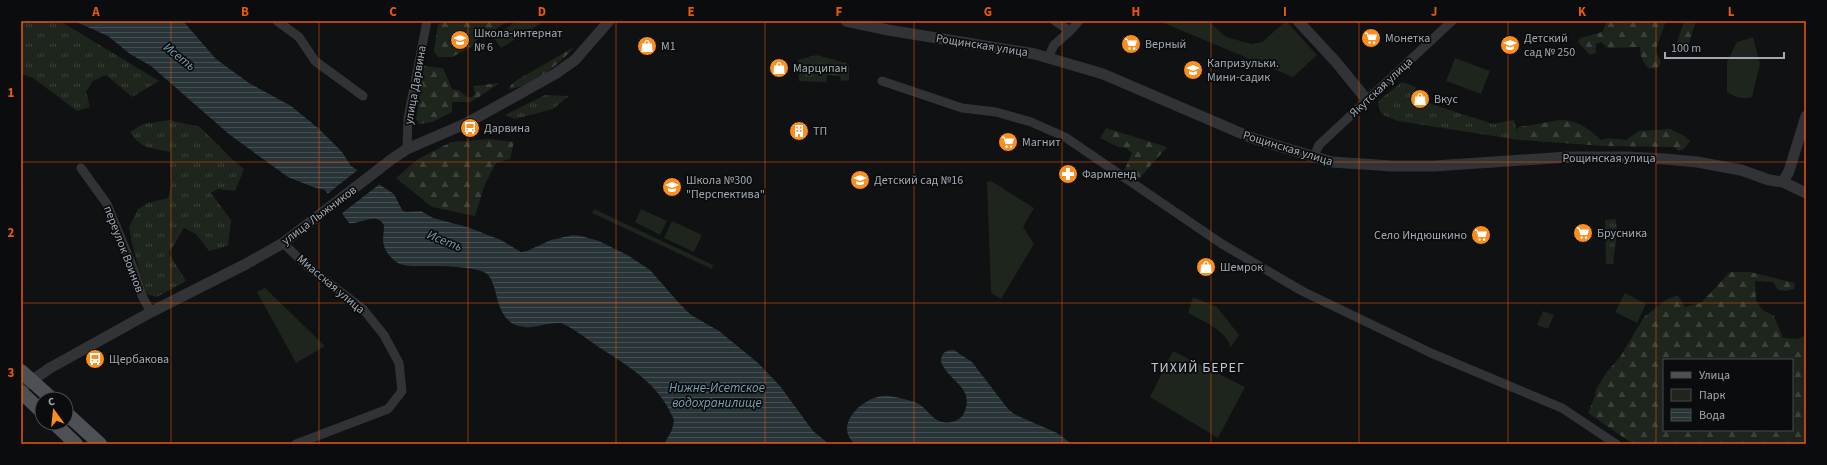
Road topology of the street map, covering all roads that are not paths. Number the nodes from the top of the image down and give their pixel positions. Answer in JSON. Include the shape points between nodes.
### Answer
{"nodes":[{"id":1,"x":277,"y":21,"type":"edge"},
{"id":2,"x":427,"y":21,"type":"edge"},
{"id":3,"x":609,"y":21,"type":"edge"},
{"id":4,"x":846,"y":21,"type":"edge"},
{"id":5,"x":1055,"y":21,"type":"edge"},
{"id":6,"x":1079,"y":21,"type":"edge"},
{"id":7,"x":1298,"y":21,"type":"edge"},
{"id":8,"x":1452,"y":21,"type":"edge"},
{"id":9,"x":1070,"y":32,"type":"junction"},
{"id":10,"x":1048,"y":58,"type":"junction"},
{"id":11,"x":882,"y":81,"type":"dead end"},
{"id":12,"x":363,"y":96,"type":"dead end"},
{"id":13,"x":1367,"y":100,"type":"junction"},
{"id":14,"x":1806,"y":116,"type":"edge"},
{"id":15,"x":407,"y":149,"type":"junction"},
{"id":16,"x":1314,"y":156,"type":"junction"},
{"id":17,"x":81,"y":168,"type":"dead end"},
{"id":18,"x":1783,"y":182,"type":"junction"},
{"id":19,"x":1806,"y":192,"type":"edge"},
{"id":20,"x":283,"y":243,"type":"junction"},
{"id":21,"x":151,"y":312,"type":"junction"},
{"id":22,"x":24,"y":380,"type":"edge"},
{"id":23,"x":40,"y":391,"type":"edge"},
{"id":24,"x":21,"y":392,"type":"edge"},
{"id":25,"x":34,"y":404,"type":"edge"},
{"id":26,"x":74,"y":420,"type":"edge"},
{"id":27,"x":62,"y":431,"type":"edge"},
{"id":28,"x":76,"y":444,"type":"edge"},
{"id":29,"x":100,"y":444,"type":"edge"},
{"id":30,"x":296,"y":444,"type":"edge"},
{"id":31,"x":1616,"y":444,"type":"edge"}],
"edges":[{"from":1,"to":12,"type":"street","via":[[300,37],[315,61]]},
{"from":2,"to":15,"type":"street","name":"улица Дарвина","via":[[408,118]]},
{"from":3,"to":15,"type":"street","name":"улица Лыжников","via":[[575,60],[555,74],[467,123]]},
{"from":4,"to":10,"type":"street","name":"Рощинская улица"},
{"from":5,"to":9,"type":"street"},
{"from":6,"to":9,"type":"street"},
{"from":7,"to":13,"type":"street"},
{"from":8,"to":13,"type":"street","name":"Якутская улица"},
{"from":9,"to":10,"type":"street","via":[[1054,45]]},
{"from":10,"to":16,"type":"street","name":"Рощинская улица","via":[[1103,74],[1252,138]]},
{"from":11,"to":31,"type":"street","via":[[962,108],[996,112],[1031,122],[1065,138],[1222,244],[1302,291],[1431,353],[1562,408]]},
{"from":13,"to":16,"type":"street","name":"Якутская улица","via":[[1319,145]]},
{"from":14,"to":18,"type":"street","via":[[1789,171]]},
{"from":15,"to":20,"type":"street","name":"улица Лыжников"},
{"from":16,"to":18,"type":"street","name":"Рощинская улица","via":[[1332,162],[1392,166],[1568,157],[1649,158],[1704,163]]},
{"from":17,"to":21,"type":"street","name":"переулок Воинов","via":[[107,204],[142,296]]},
{"from":18,"to":19,"type":"street","name":"Рощинская улица"},
{"from":20,"to":21,"type":"street","name":"улица Лыжников"},
{"from":20,"to":30,"type":"street","name":"Миасская улица","via":[[307,266],[363,309],[384,335],[399,363],[402,391],[388,409]]},
{"from":21,"to":22,"type":"street","name":"улица Лыжников"},
{"from":22,"to":23,"type":"main road"},
{"from":24,"to":25,"type":"main road"},
{"from":26,"to":29,"type":"main road"},
{"from":27,"to":28,"type":"main road"}]}
